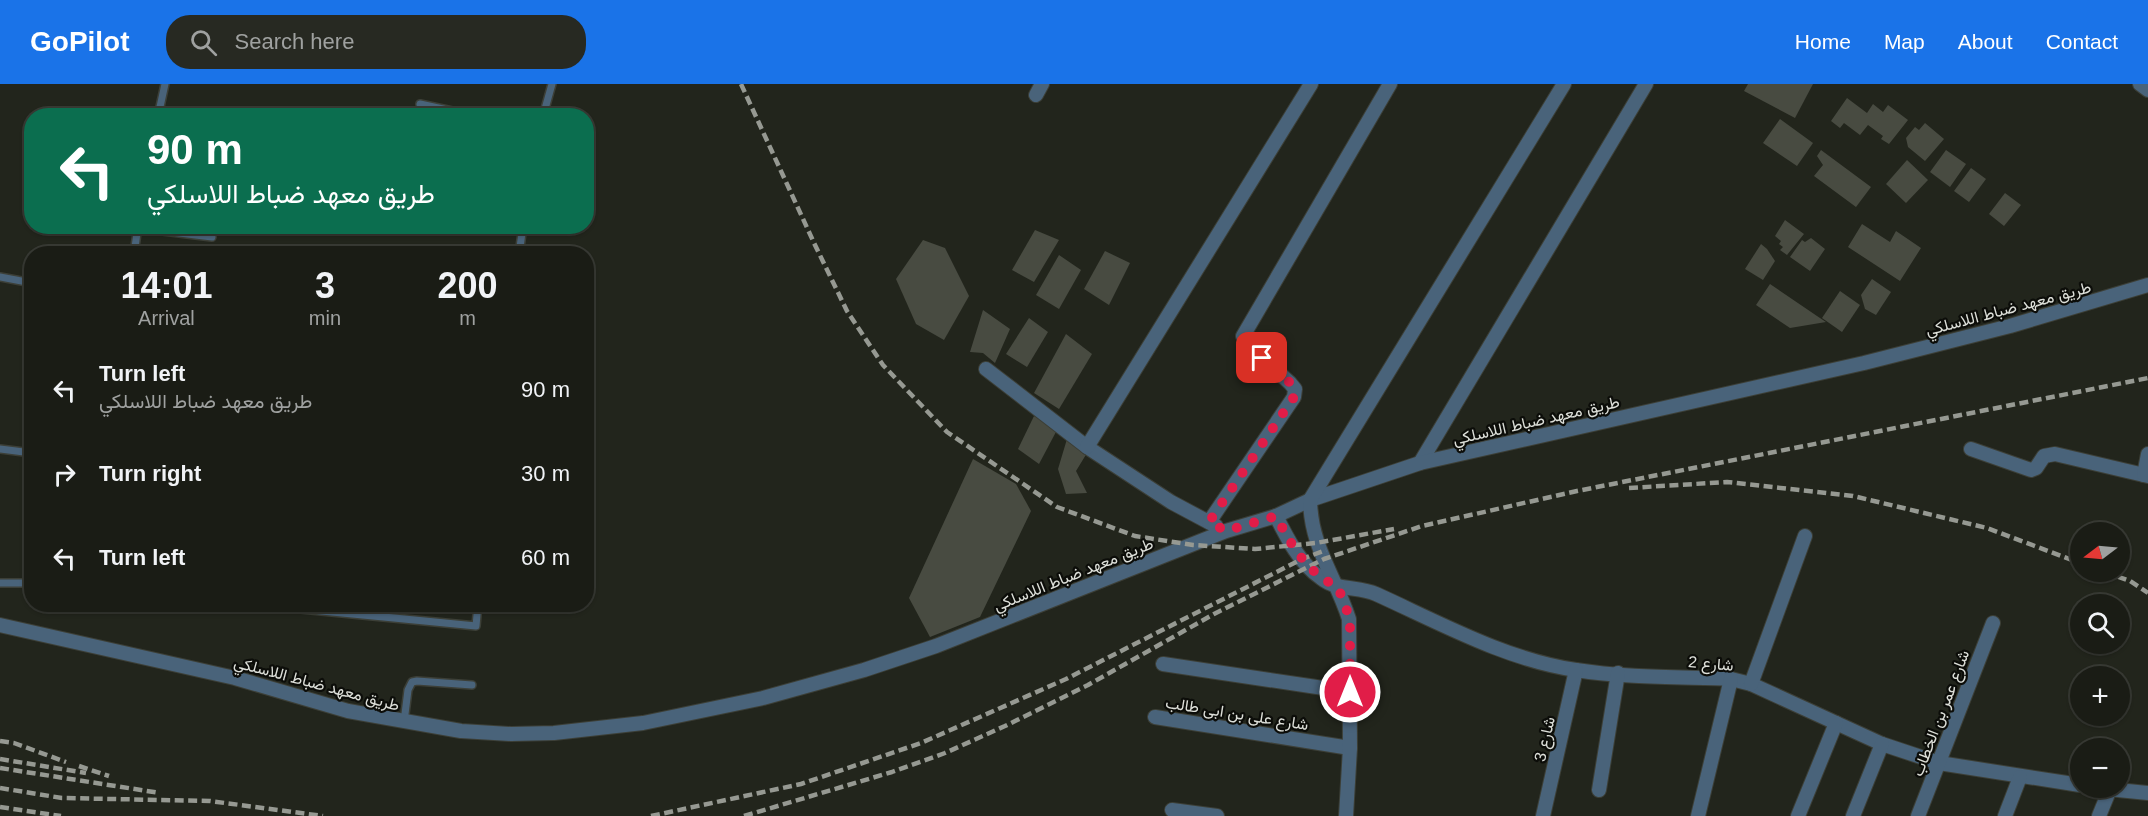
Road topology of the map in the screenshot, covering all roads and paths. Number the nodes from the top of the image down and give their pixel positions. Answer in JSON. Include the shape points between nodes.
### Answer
{"nodes":[{"id":1,"x":165,"y":84,"type":"edge"},
{"id":2,"x":552,"y":84,"type":"edge"},
{"id":3,"x":1390,"y":84,"type":"edge"},
{"id":4,"x":1564,"y":84,"type":"edge"},
{"id":5,"x":1646,"y":84,"type":"edge"},
{"id":6,"x":2140,"y":84,"type":"edge"},
{"id":7,"x":1304,"y":86,"type":"edge"},
{"id":8,"x":2148,"y":90,"type":"edge"},
{"id":9,"x":420,"y":104,"type":"dead end"},
{"id":10,"x":160,"y":108,"type":"edge"},
{"id":11,"x":438,"y":108,"type":"edge"},
{"id":12,"x":545,"y":108,"type":"edge"},
{"id":13,"x":190,"y":234,"type":"edge"},
{"id":14,"x":212,"y":237,"type":"dead end"},
{"id":15,"x":0,"y":277,"type":"edge"},
{"id":16,"x":24,"y":282,"type":"edge"},
{"id":17,"x":2148,"y":285,"type":"edge"},
{"id":18,"x":986,"y":369,"type":"dead end"},
{"id":19,"x":1087,"y":447,"type":"junction"},
{"id":20,"x":0,"y":449,"type":"edge"},
{"id":21,"x":1971,"y":449,"type":"dead end"},
{"id":22,"x":24,"y":452,"type":"edge"},
{"id":23,"x":2148,"y":453,"type":"edge"},
{"id":24,"x":1420,"y":463,"type":"junction"},
{"id":25,"x":2146,"y":476,"type":"edge"},
{"id":26,"x":1311,"y":503,"type":"junction"},
{"id":27,"x":1277,"y":517,"type":"junction"},
{"id":28,"x":1209,"y":522,"type":"junction"},
{"id":29,"x":1226,"y":531,"type":"junction"},
{"id":30,"x":1805,"y":536,"type":"dead end"},
{"id":31,"x":24,"y":583,"type":"edge"},
{"id":32,"x":0,"y":584,"type":"edge"},
{"id":33,"x":1338,"y":587,"type":"junction"},
{"id":34,"x":336,"y":612,"type":"edge"},
{"id":35,"x":477,"y":612,"type":"edge"},
{"id":36,"x":1993,"y":623,"type":"dead end"},
{"id":37,"x":0,"y":625,"type":"edge"},
{"id":38,"x":1163,"y":664,"type":"dead end"},
{"id":39,"x":1576,"y":670,"type":"junction"},
{"id":40,"x":1618,"y":674,"type":"junction"},
{"id":41,"x":1731,"y":679,"type":"junction"},
{"id":42,"x":1751,"y":684,"type":"junction"},
{"id":43,"x":472,"y":685,"type":"dead end"},
{"id":44,"x":1350,"y":692,"type":"junction"},
{"id":45,"x":1155,"y":717,"type":"dead end"},
{"id":46,"x":404,"y":722,"type":"junction"},
{"id":47,"x":1836,"y":723,"type":"junction"},
{"id":48,"x":1882,"y":744,"type":"junction"},
{"id":49,"x":1350,"y":748,"type":"junction"},
{"id":50,"x":1939,"y":763,"type":"junction"},
{"id":51,"x":2020,"y":777,"type":"junction"},
{"id":52,"x":2070,"y":784,"type":"edge"},
{"id":53,"x":1599,"y":790,"type":"dead end"},
{"id":54,"x":2130,"y":791,"type":"edge"},
{"id":55,"x":2148,"y":793,"type":"edge"},
{"id":56,"x":2102,"y":798,"type":"edge"},
{"id":57,"x":1172,"y":810,"type":"dead end"},
{"id":58,"x":1217,"y":816,"type":"edge"},
{"id":59,"x":1346,"y":816,"type":"edge"},
{"id":60,"x":1543,"y":816,"type":"edge"},
{"id":61,"x":1698,"y":816,"type":"edge"},
{"id":62,"x":1798,"y":816,"type":"edge"},
{"id":63,"x":1852,"y":816,"type":"edge"},
{"id":64,"x":1918,"y":816,"type":"edge"},
{"id":65,"x":2005,"y":816,"type":"edge"},
{"id":66,"x":2099,"y":816,"type":"edge"}],
"edges":[{"from":1,"to":10,"type":"lane"},
{"from":2,"to":12,"type":"lane"},
{"from":3,"to":28,"type":"street","via":[[1243,336],[1290,383],[1295,389],[1294,397]]},
{"from":4,"to":26,"type":"street"},
{"from":5,"to":24,"type":"street"},
{"from":6,"to":8,"type":"street"},
{"from":7,"to":19,"type":"street"},
{"from":9,"to":11,"type":"lane"},
{"from":13,"to":14,"type":"lane"},
{"from":15,"to":16,"type":"lane"},
{"from":17,"to":24,"type":"street","name":"طريق معهد ضباط اللاسلكي","via":[[1864,363]]},
{"from":18,"to":19,"type":"street"},
{"from":19,"to":28,"type":"street"},
{"from":20,"to":22,"type":"lane"},
{"from":21,"to":25,"type":"street","via":[[2031,470],[2040,465],[2044,456],[2055,454]]},
{"from":23,"to":25,"type":"street"},
{"from":24,"to":26,"type":"street","name":"طريق معهد ضباط اللاسلكي"},
{"from":26,"to":27,"type":"street","name":"طريق معهد ضباط اللاسلكي"},
{"from":26,"to":33,"type":"street","via":[[1315,538]]},
{"from":27,"to":29,"type":"street","name":"طريق معهد ضباط اللاسلكي"},
{"from":27,"to":33,"type":"street","via":[[1307,567]]},
{"from":28,"to":29,"type":"street"},
{"from":29,"to":46,"type":"street","name":"طريق معهد ضباط اللاسلكي","via":[[936,646],[763,698],[643,723],[554,733],[461,731]]},
{"from":30,"to":42,"type":"street"},
{"from":31,"to":32,"type":"lane"},
{"from":33,"to":39,"type":"street","name":"شارع 2","via":[[1363,588],[1483,642]]},
{"from":33,"to":44,"type":"street","via":[[1350,619]]},
{"from":34,"to":35,"type":"lane","via":[[476,626]]},
{"from":36,"to":50,"type":"street","name":"شارع عمر بن الخطاب"},
{"from":37,"to":46,"type":"street","name":"طريق معهد ضباط اللاسلكي","via":[[236,678],[348,711]]},
{"from":38,"to":44,"type":"street"},
{"from":39,"to":40,"type":"street","name":"شارع 2"},
{"from":39,"to":60,"type":"street","name":"شارع 3"},
{"from":40,"to":41,"type":"street","name":"شارع 2"},
{"from":40,"to":53,"type":"street"},
{"from":41,"to":42,"type":"street","name":"شارع 2"},
{"from":41,"to":61,"type":"street"},
{"from":42,"to":47,"type":"street","name":"شارع 2"},
{"from":43,"to":46,"type":"lane","via":[[412,682]]},
{"from":44,"to":49,"type":"street"},
{"from":45,"to":49,"type":"street","name":"شارع على بن ابى طالب"},
{"from":47,"to":48,"type":"street","name":"شارع 2"},
{"from":47,"to":62,"type":"street"},
{"from":48,"to":50,"type":"street","name":"شارع 2"},
{"from":48,"to":63,"type":"street"},
{"from":49,"to":59,"type":"street"},
{"from":50,"to":51,"type":"street","name":"شارع 2"},
{"from":50,"to":64,"type":"street","name":"شارع عمر بن الخطاب"},
{"from":51,"to":52,"type":"street","name":"شارع 2"},
{"from":51,"to":65,"type":"street"},
{"from":54,"to":55,"type":"street"},
{"from":56,"to":66,"type":"street"},
{"from":57,"to":58,"type":"street"}]}
